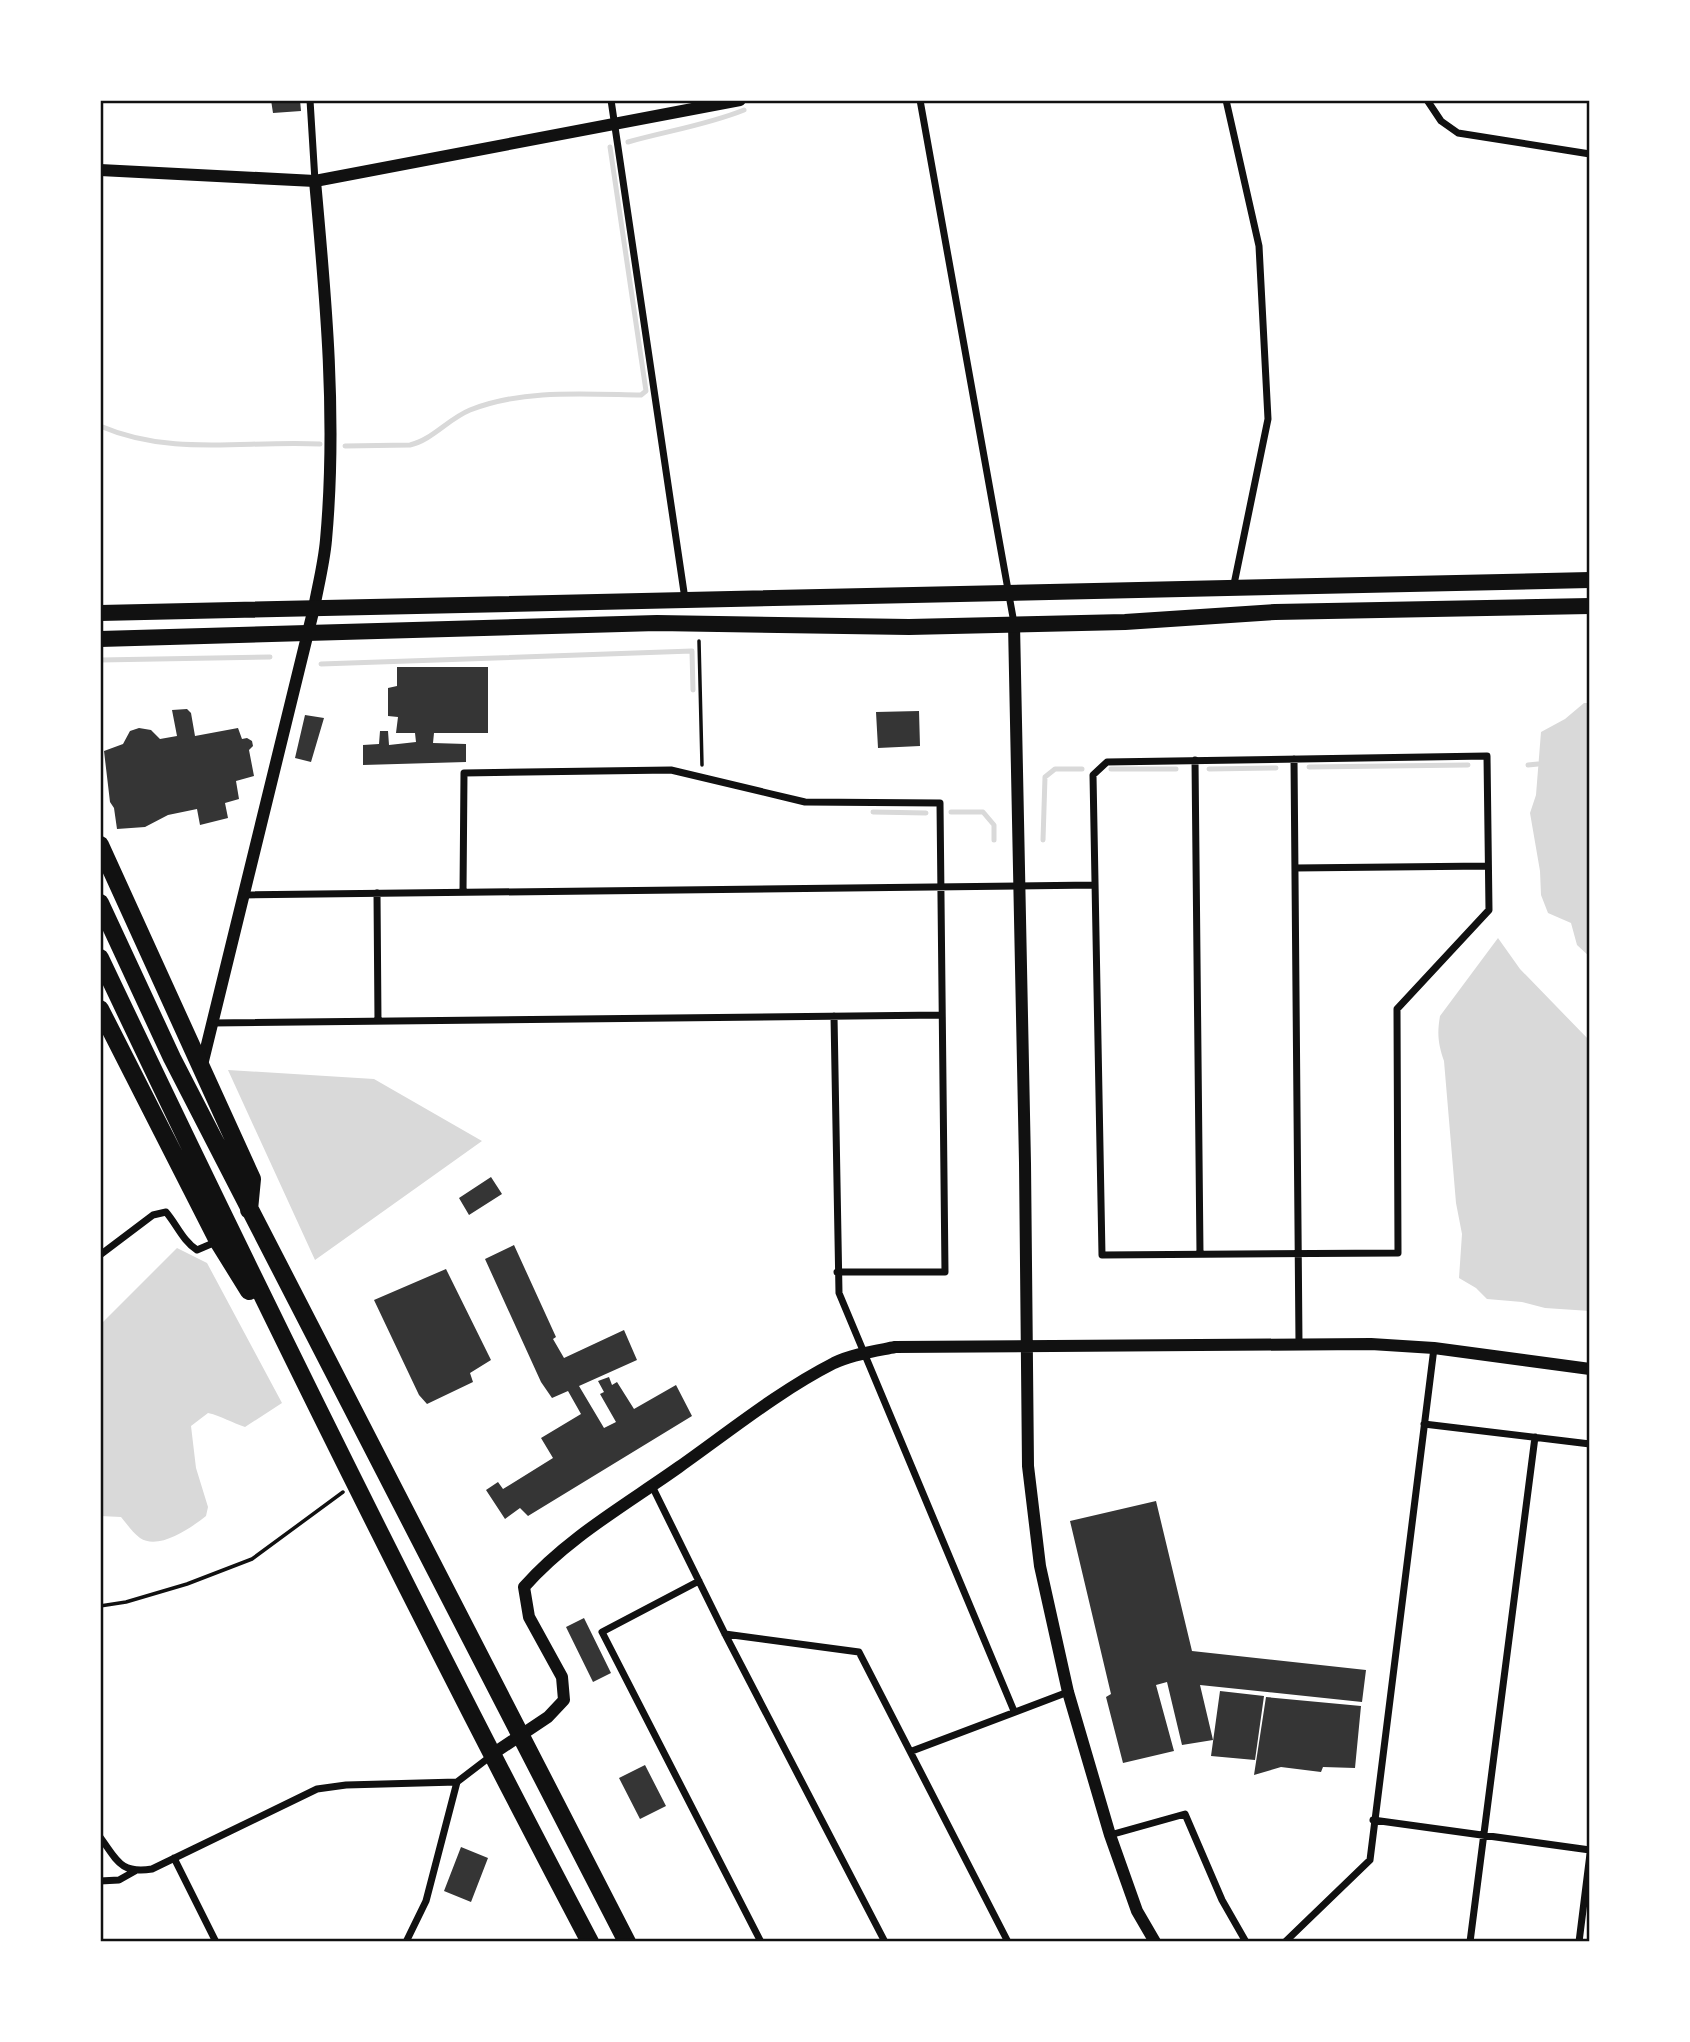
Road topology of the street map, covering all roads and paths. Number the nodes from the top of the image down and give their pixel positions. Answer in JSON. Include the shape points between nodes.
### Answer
{"nodes":[{"id":1,"x":310,"y":100,"type":"edge"},
{"id":2,"x":611,"y":100,"type":"edge"},
{"id":3,"x":740,"y":100,"type":"edge"},
{"id":4,"x":920,"y":100,"type":"edge"},
{"id":5,"x":1226,"y":100,"type":"edge"},
{"id":6,"x":1427,"y":100,"type":"edge"},
{"id":7,"x":615,"y":125,"type":"junction"},
{"id":8,"x":1590,"y":153,"type":"edge"},
{"id":9,"x":100,"y":170,"type":"edge"},
{"id":10,"x":315,"y":181,"type":"junction"},
{"id":11,"x":1590,"y":580,"type":"edge"},
{"id":12,"x":1233,"y":589,"type":"junction"},
{"id":13,"x":1009,"y":593,"type":"junction"},
{"id":14,"x":685,"y":599,"type":"junction"},
{"id":15,"x":1590,"y":606,"type":"edge"},
{"id":16,"x":314,"y":608,"type":"junction"},
{"id":17,"x":100,"y":613,"type":"edge"},
{"id":18,"x":1014,"y":624,"type":"junction"},
{"id":19,"x":307,"y":633,"type":"junction"},
{"id":20,"x":100,"y":639,"type":"edge"},
{"id":21,"x":699,"y":641,"type":"dead end"},
{"id":22,"x":1294,"y":759,"type":"junction"},
{"id":23,"x":1195,"y":760,"type":"junction"},
{"id":24,"x":702,"y":778,"type":"junction"},
{"id":25,"x":100,"y":845,"type":"edge"},
{"id":26,"x":1488,"y":866,"type":"junction"},
{"id":27,"x":1294,"y":868,"type":"junction"},
{"id":28,"x":1096,"y":885,"type":"junction"},
{"id":29,"x":1019,"y":886,"type":"junction"},
{"id":30,"x":941,"y":887,"type":"junction"},
{"id":31,"x":463,"y":892,"type":"junction"},
{"id":32,"x":377,"y":893,"type":"junction"},
{"id":33,"x":243,"y":895,"type":"junction"},
{"id":34,"x":100,"y":903,"type":"edge"},
{"id":35,"x":100,"y":958,"type":"edge"},
{"id":36,"x":100,"y":1011,"type":"edge"},
{"id":37,"x":943,"y":1015,"type":"junction"},
{"id":38,"x":834,"y":1016,"type":"junction"},
{"id":39,"x":378,"y":1021,"type":"junction"},
{"id":40,"x":212,"y":1023,"type":"junction"},
{"id":41,"x":202,"y":1065,"type":"junction"},
{"id":42,"x":249,"y":1210,"type":"junction"},
{"id":43,"x":218,"y":1241,"type":"junction"},
{"id":44,"x":1200,"y":1254,"type":"junction"},
{"id":45,"x":1299,"y":1254,"type":"junction"},
{"id":46,"x":100,"y":1255,"type":"edge"},
{"id":47,"x":837,"y":1272,"type":"junction"},
{"id":48,"x":1299,"y":1343,"type":"junction"},
{"id":49,"x":1026,"y":1346,"type":"junction"},
{"id":50,"x":1434,"y":1348,"type":"junction"},
{"id":51,"x":866,"y":1352,"type":"junction"},
{"id":52,"x":1590,"y":1369,"type":"edge"},
{"id":53,"x":298,"y":1370,"type":"junction"},
{"id":54,"x":1424,"y":1424,"type":"junction"},
{"id":55,"x":1535,"y":1437,"type":"junction"},
{"id":56,"x":1590,"y":1444,"type":"edge"},
{"id":57,"x":356,"y":1482,"type":"junction"},
{"id":58,"x":652,"y":1486,"type":"junction"},
{"id":59,"x":699,"y":1581,"type":"junction"},
{"id":60,"x":100,"y":1606,"type":"edge"},
{"id":61,"x":725,"y":1634,"type":"junction"},
{"id":62,"x":1068,"y":1692,"type":"junction"},
{"id":63,"x":1014,"y":1711,"type":"junction"},
{"id":64,"x":523,"y":1736,"type":"junction"},
{"id":65,"x":912,"y":1751,"type":"junction"},
{"id":66,"x":492,"y":1755,"type":"junction"},
{"id":67,"x":457,"y":1782,"type":"junction"},
{"id":68,"x":1373,"y":1820,"type":"junction"},
{"id":69,"x":1110,"y":1835,"type":"junction"},
{"id":70,"x":1483,"y":1835,"type":"junction"},
{"id":71,"x":100,"y":1837,"type":"edge"},
{"id":72,"x":1590,"y":1852,"type":"edge"},
{"id":73,"x":174,"y":1858,"type":"junction"},
{"id":74,"x":135,"y":1871,"type":"junction"},
{"id":75,"x":100,"y":1881,"type":"edge"},
{"id":76,"x":216,"y":1942,"type":"edge"},
{"id":77,"x":406,"y":1942,"type":"edge"},
{"id":78,"x":590,"y":1942,"type":"edge"},
{"id":79,"x":627,"y":1942,"type":"edge"},
{"id":80,"x":761,"y":1942,"type":"edge"},
{"id":81,"x":886,"y":1942,"type":"edge"},
{"id":82,"x":1008,"y":1942,"type":"edge"},
{"id":83,"x":1155,"y":1942,"type":"edge"},
{"id":84,"x":1246,"y":1942,"type":"edge"},
{"id":85,"x":1285,"y":1942,"type":"edge"},
{"id":86,"x":1469,"y":1942,"type":"edge"},
{"id":87,"x":1578,"y":1942,"type":"edge"}],
"edges":[{"from":1,"to":10,"type":"street"},
{"from":2,"to":7,"type":"street"},
{"from":3,"to":7,"type":"street"},
{"from":4,"to":13,"type":"street"},
{"from":5,"to":12,"type":"street","via":[[1259,246],[1268,419]]},
{"from":6,"to":8,"type":"street","via":[[1441,121],[1458,133]]},
{"from":7,"to":10,"type":"street"},
{"from":7,"to":14,"type":"street"},
{"from":9,"to":10,"type":"street"},
{"from":10,"to":16,"type":"street","via":[[330,350],[331,469],[326,543]]},
{"from":11,"to":12,"type":"main road"},
{"from":12,"to":13,"type":"main road"},
{"from":13,"to":14,"type":"main road"},
{"from":13,"to":18,"type":"street"},
{"from":14,"to":16,"type":"main road"},
{"from":15,"to":18,"type":"main road","via":[[1275,612]]},
{"from":16,"to":17,"type":"main road"},
{"from":16,"to":19,"type":"street"},
{"from":18,"to":19,"type":"main road","via":[[657,623]]},
{"from":18,"to":29,"type":"street"},
{"from":19,"to":20,"type":"main road"},
{"from":19,"to":33,"type":"street"},
{"from":21,"to":24,"type":"path"},
{"from":22,"to":23,"type":"street"},
{"from":22,"to":26,"type":"street","via":[[1487,756]]},
{"from":22,"to":27,"type":"street"},
{"from":23,"to":28,"type":"street","via":[[1107,762],[1093,775]]},
{"from":23,"to":44,"type":"street"},
{"from":24,"to":30,"type":"street","via":[[804,802],[940,803]]},
{"from":24,"to":31,"type":"street","via":[[671,770],[464,773]]},
{"from":25,"to":41,"type":"highway"},
{"from":26,"to":27,"type":"street"},
{"from":26,"to":45,"type":"street","via":[[1489,910],[1397,1009],[1398,1253]]},
{"from":27,"to":45,"type":"street"},
{"from":28,"to":29,"type":"street"},
{"from":28,"to":44,"type":"street","via":[[1102,1255]]},
{"from":29,"to":30,"type":"street"},
{"from":29,"to":49,"type":"street"},
{"from":30,"to":31,"type":"street"},
{"from":30,"to":37,"type":"street"},
{"from":31,"to":32,"type":"street"},
{"from":32,"to":33,"type":"street"},
{"from":32,"to":39,"type":"street"},
{"from":33,"to":40,"type":"street"},
{"from":34,"to":42,"type":"highway"},
{"from":35,"to":53,"type":"highway"},
{"from":36,"to":43,"type":"highway"},
{"from":37,"to":38,"type":"street"},
{"from":37,"to":47,"type":"street","via":[[945,1272]]},
{"from":38,"to":39,"type":"street"},
{"from":38,"to":47,"type":"street"},
{"from":39,"to":40,"type":"street"},
{"from":40,"to":41,"type":"street"},
{"from":41,"to":42,"type":"highway","via":[[252,1180]]},
{"from":42,"to":64,"type":"highway"},
{"from":43,"to":46,"type":"street","via":[[197,1250],[166,1212],[153,1214]]},
{"from":43,"to":53,"type":"highway"},
{"from":44,"to":45,"type":"street"},
{"from":45,"to":48,"type":"street"},
{"from":47,"to":51,"type":"street","via":[[839,1293]]},
{"from":48,"to":49,"type":"street"},
{"from":48,"to":50,"type":"street"},
{"from":49,"to":51,"type":"street","via":[[895,1347]]},
{"from":49,"to":62,"type":"street","via":[[1028,1466],[1038,1554]]},
{"from":50,"to":52,"type":"street"},
{"from":50,"to":54,"type":"street"},
{"from":51,"to":58,"type":"street","via":[[836,1362],[787,1391]]},
{"from":51,"to":63,"type":"street"},
{"from":53,"to":57,"type":"highway"},
{"from":54,"to":55,"type":"street"},
{"from":54,"to":68,"type":"street"},
{"from":55,"to":56,"type":"street"},
{"from":55,"to":70,"type":"street"},
{"from":57,"to":60,"type":"path","via":[[252,1559],[187,1584]]},
{"from":57,"to":66,"type":"highway"},
{"from":58,"to":59,"type":"street"},
{"from":58,"to":64,"type":"street","via":[[556,1555],[524,1587],[530,1617],[562,1677],[564,1700]]},
{"from":59,"to":61,"type":"street"},
{"from":59,"to":80,"type":"street","via":[[602,1632]]},
{"from":61,"to":65,"type":"street","via":[[859,1652]]},
{"from":61,"to":81,"type":"street"},
{"from":62,"to":63,"type":"street"},
{"from":62,"to":69,"type":"street"},
{"from":63,"to":65,"type":"street"},
{"from":64,"to":66,"type":"street"},
{"from":64,"to":79,"type":"highway"},
{"from":65,"to":82,"type":"street"},
{"from":66,"to":67,"type":"street"},
{"from":66,"to":78,"type":"highway"},
{"from":67,"to":73,"type":"street","via":[[317,1789]]},
{"from":67,"to":77,"type":"street","via":[[430,1887]]},
{"from":68,"to":70,"type":"street"},
{"from":68,"to":85,"type":"street","via":[[1370,1860]]},
{"from":69,"to":83,"type":"street","via":[[1137,1911]]},
{"from":69,"to":84,"type":"street","via":[[1185,1814],[1222,1900]]},
{"from":70,"to":72,"type":"street"},
{"from":70,"to":86,"type":"street"},
{"from":71,"to":74,"type":"street","via":[[120,1864]]},
{"from":72,"to":87,"type":"street"},
{"from":73,"to":74,"type":"street"},
{"from":73,"to":76,"type":"street"},
{"from":74,"to":75,"type":"street","via":[[119,1880]]}]}
